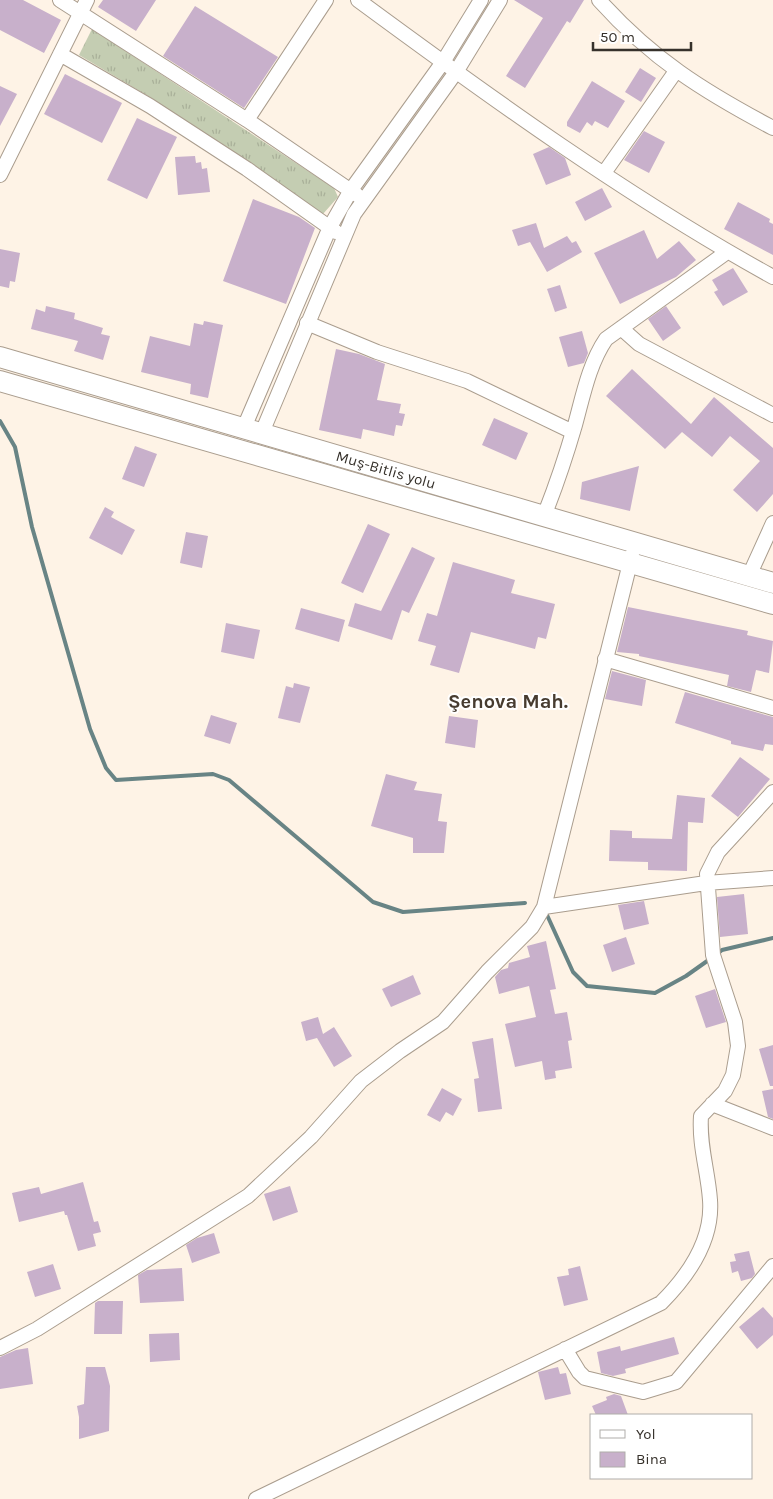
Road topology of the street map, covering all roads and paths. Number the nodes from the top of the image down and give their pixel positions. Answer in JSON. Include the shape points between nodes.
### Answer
{"nodes":[{"id":1,"x":60,"y":0,"type":"edge"},
{"id":2,"x":326,"y":0,"type":"edge"},
{"id":3,"x":358,"y":0,"type":"edge"},
{"id":4,"x":481,"y":0,"type":"edge"},
{"id":5,"x":500,"y":0,"type":"edge"},
{"id":6,"x":599,"y":0,"type":"edge"},
{"id":7,"x":84,"y":6,"type":"edge"},
{"id":8,"x":60,"y":54,"type":"junction"},
{"id":9,"x":443,"y":62,"type":"junction"},
{"id":10,"x":456,"y":72,"type":"junction"},
{"id":11,"x":676,"y":72,"type":"junction"},
{"id":12,"x":247,"y":120,"type":"junction"},
{"id":13,"x":773,"y":128,"type":"edge"},
{"id":14,"x":604,"y":173,"type":"junction"},
{"id":15,"x":0,"y":175,"type":"edge"},
{"id":16,"x":351,"y":190,"type":"junction"},
{"id":17,"x":364,"y":200,"type":"junction"},
{"id":18,"x":330,"y":227,"type":"junction"},
{"id":19,"x":343,"y":237,"type":"junction"},
{"id":20,"x":728,"y":252,"type":"junction"},
{"id":21,"x":773,"y":277,"type":"edge"},
{"id":22,"x":307,"y":323,"type":"junction"},
{"id":23,"x":621,"y":328,"type":"junction"},
{"id":24,"x":0,"y":357,"type":"edge"},
{"id":25,"x":0,"y":381,"type":"edge"},
{"id":26,"x":773,"y":415,"type":"edge"},
{"id":27,"x":252,"y":432,"type":"junction"},
{"id":28,"x":573,"y":432,"type":"junction"},
{"id":29,"x":463,"y":492,"type":"junction"},
{"id":30,"x":514,"y":507,"type":"junction"},
{"id":31,"x":458,"y":514,"type":"junction"},
{"id":32,"x":544,"y":516,"type":"junction"},
{"id":33,"x":773,"y":523,"type":"edge"},
{"id":34,"x":508,"y":528,"type":"junction"},
{"id":35,"x":636,"y":542,"type":"junction"},
{"id":36,"x":629,"y":562,"type":"junction"},
{"id":37,"x":749,"y":576,"type":"junction"},
{"id":38,"x":773,"y":583,"type":"edge"},
{"id":39,"x":773,"y":604,"type":"edge"},
{"id":40,"x":605,"y":659,"type":"junction"},
{"id":41,"x":773,"y":708,"type":"edge"},
{"id":42,"x":773,"y":792,"type":"edge"},
{"id":43,"x":773,"y":878,"type":"edge"},
{"id":44,"x":706,"y":883,"type":"junction"},
{"id":45,"x":544,"y":907,"type":"junction"},
{"id":46,"x":712,"y":1104,"type":"junction"},
{"id":47,"x":773,"y":1128,"type":"edge"},
{"id":48,"x":773,"y":1266,"type":"edge"},
{"id":49,"x":0,"y":1348,"type":"edge"},
{"id":50,"x":564,"y":1349,"type":"junction"},
{"id":51,"x":256,"y":1499,"type":"edge"}],
"edges":[{"from":1,"to":7,"type":"street"},
{"from":2,"to":12,"type":"street"},
{"from":3,"to":9,"type":"street"},
{"from":4,"to":9,"type":"street"},
{"from":5,"to":10,"type":"street"},
{"from":6,"to":11,"type":"street","via":[[628,32]]},
{"from":7,"to":8,"type":"street"},
{"from":7,"to":12,"type":"street"},
{"from":8,"to":15,"type":"street"},
{"from":8,"to":18,"type":"street","via":[[150,106]]},
{"from":9,"to":10,"type":"street"},
{"from":9,"to":16,"type":"street"},
{"from":10,"to":14,"type":"street"},
{"from":10,"to":17,"type":"street"},
{"from":11,"to":13,"type":"street"},
{"from":11,"to":14,"type":"street"},
{"from":12,"to":16,"type":"street"},
{"from":14,"to":20,"type":"street"},
{"from":16,"to":17,"type":"street"},
{"from":16,"to":18,"type":"street"},
{"from":17,"to":19,"type":"street"},
{"from":18,"to":19,"type":"street"},
{"from":18,"to":27,"type":"street"},
{"from":19,"to":22,"type":"street"},
{"from":20,"to":21,"type":"street"},
{"from":20,"to":23,"type":"street"},
{"from":22,"to":27,"type":"street"},
{"from":22,"to":28,"type":"street","via":[[377,352],[467,381]]},
{"from":23,"to":26,"type":"street","via":[[639,344]]},
{"from":23,"to":28,"type":"street","via":[[599,349]]},
{"from":24,"to":27,"type":"highway","name":"Muş-Bitlis yolu"},
{"from":25,"to":31,"type":"highway","name":"Muş-Bitlis yolu"},
{"from":27,"to":29,"type":"highway","name":"Muş-Bitlis yolu"},
{"from":28,"to":32,"type":"street","via":[[562,472]]},
{"from":29,"to":30,"type":"highway","name":"Muş-Bitlis yolu"},
{"from":29,"to":31,"type":"highway"},
{"from":30,"to":32,"type":"highway","name":"Muş-Bitlis yolu"},
{"from":30,"to":34,"type":"highway"},
{"from":31,"to":34,"type":"highway","name":"Muş-Bitlis yolu"},
{"from":32,"to":35,"type":"highway","name":"Muş-Bitlis yolu"},
{"from":33,"to":37,"type":"street"},
{"from":34,"to":36,"type":"highway","name":"Muş-Bitlis yolu"},
{"from":35,"to":36,"type":"street"},
{"from":35,"to":37,"type":"highway","name":"Muş-Bitlis yolu"},
{"from":36,"to":39,"type":"highway","name":"Muş-Bitlis yolu"},
{"from":36,"to":40,"type":"street"},
{"from":37,"to":38,"type":"highway","name":"Muş-Bitlis yolu"},
{"from":40,"to":41,"type":"street"},
{"from":40,"to":45,"type":"street"},
{"from":42,"to":44,"type":"street","via":[[713,859]]},
{"from":43,"to":44,"type":"street"},
{"from":44,"to":45,"type":"street"},
{"from":44,"to":46,"type":"street","via":[[713,954],[735,1022],[738,1046],[725,1091]]},
{"from":45,"to":49,"type":"street","via":[[532,927],[449,1016],[362,1081],[311,1137],[248,1196],[36,1329]]},
{"from":46,"to":47,"type":"street"},
{"from":46,"to":50,"type":"street","via":[[701,1116],[700,1139],[710,1217],[707,1233],[687,1273],[661,1303]]},
{"from":48,"to":50,"type":"street","via":[[676,1382],[643,1392],[585,1378]]},
{"from":50,"to":51,"type":"street"}]}
